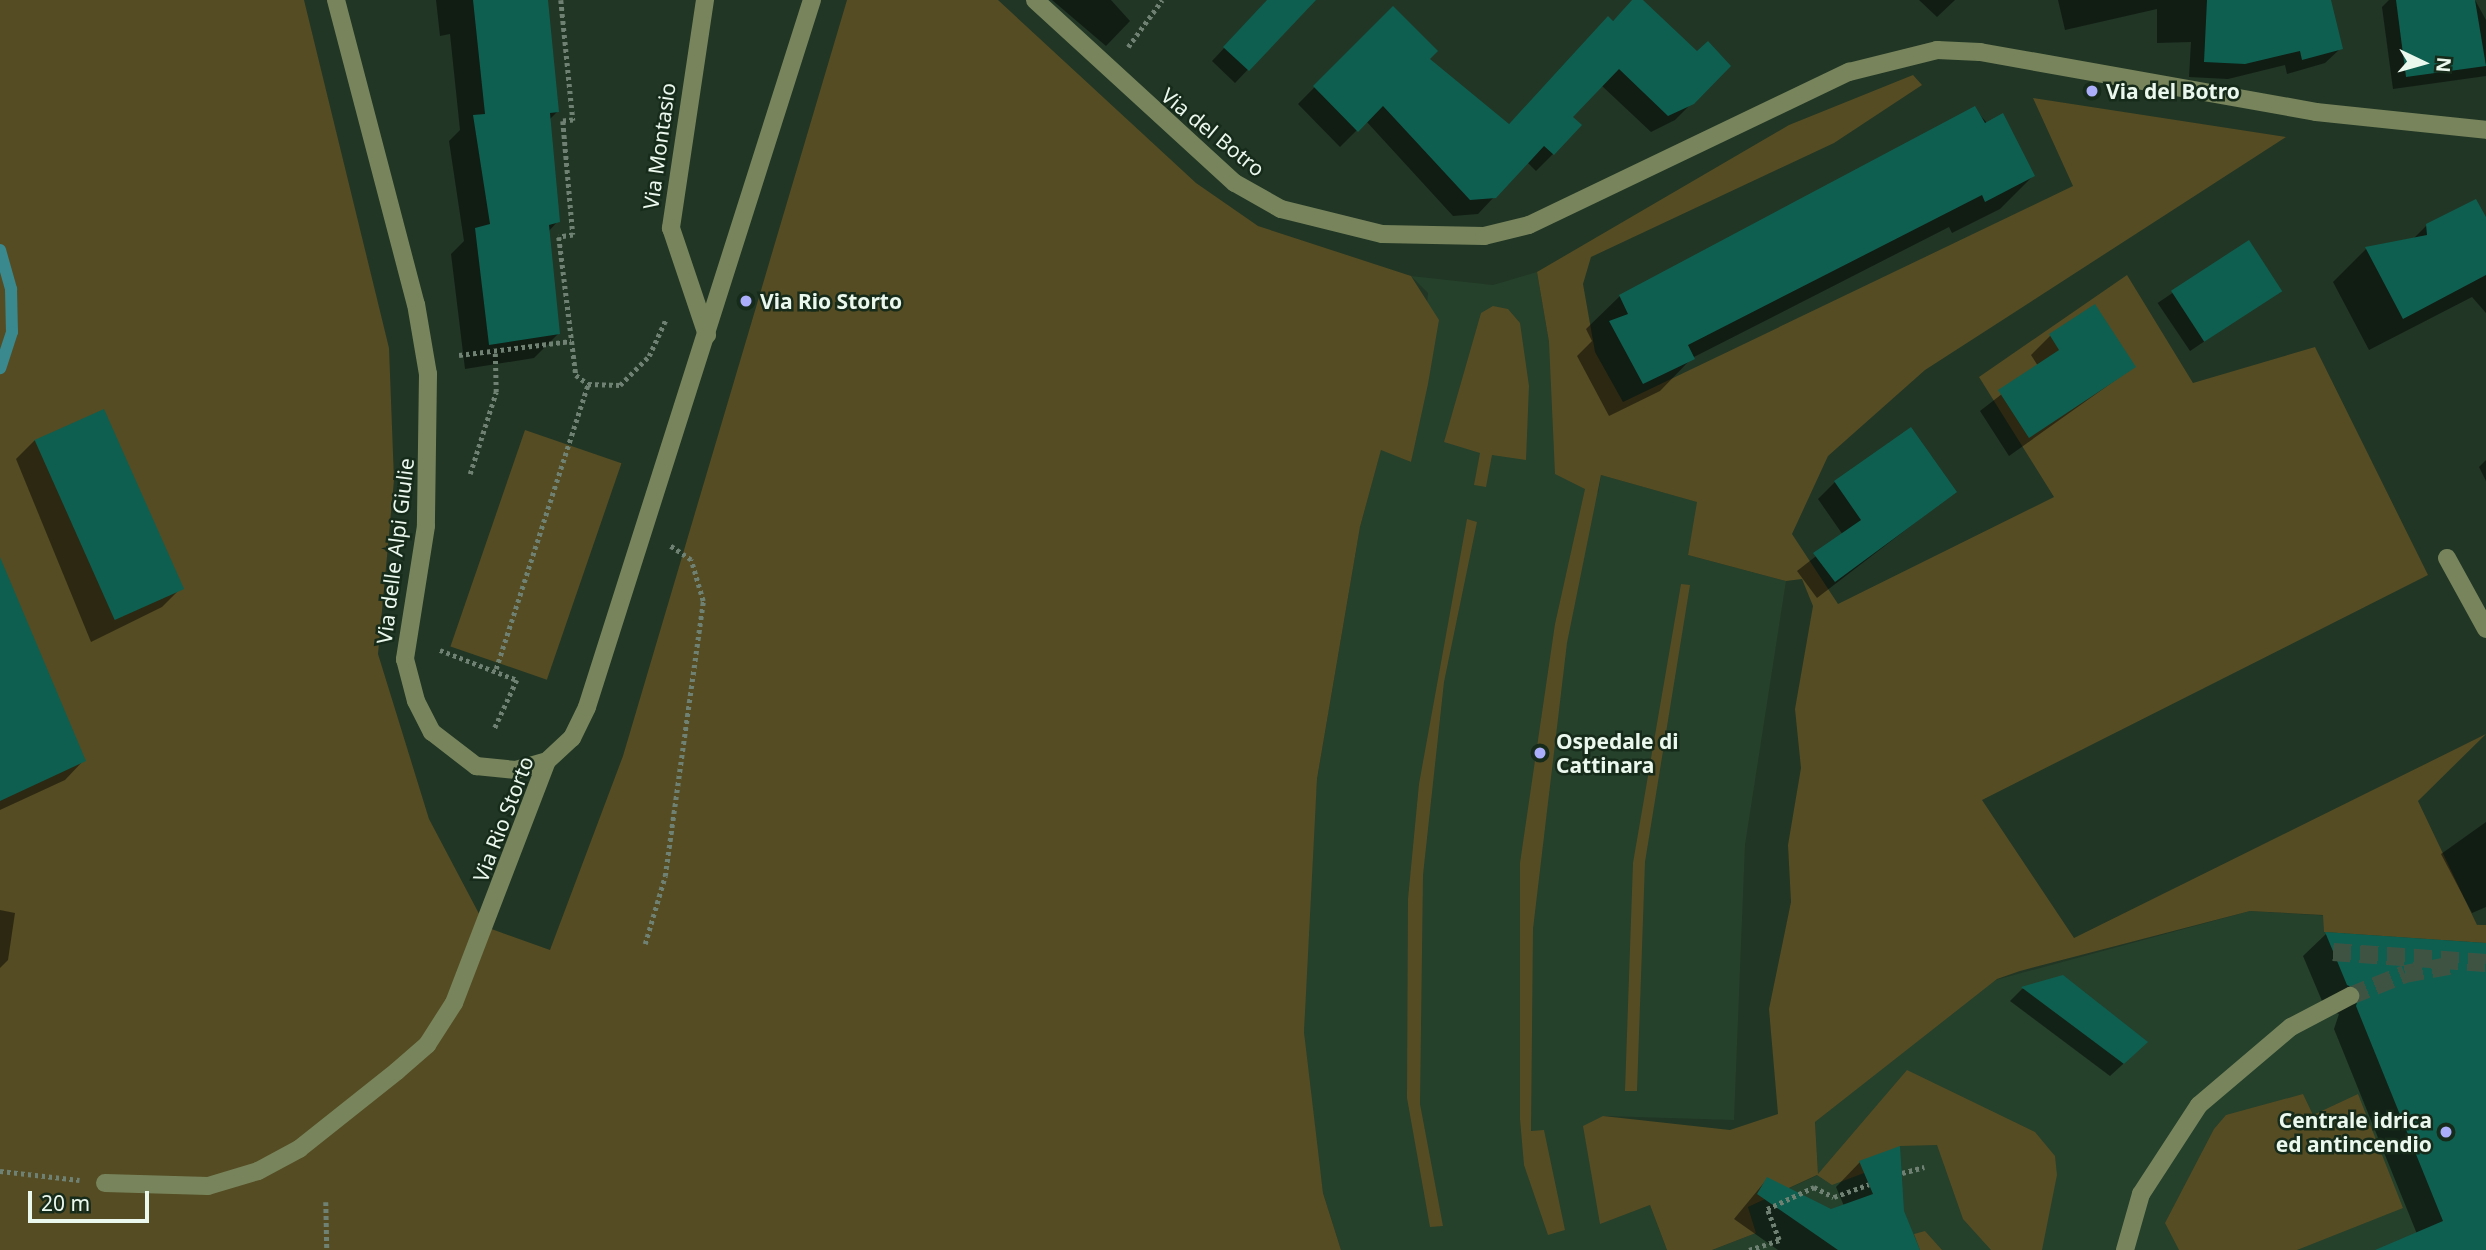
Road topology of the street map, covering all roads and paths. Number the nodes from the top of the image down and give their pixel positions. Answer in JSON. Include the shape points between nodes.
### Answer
{"nodes":[{"id":1,"x":336,"y":0,"type":"edge"},
{"id":2,"x":561,"y":0,"type":"edge"},
{"id":3,"x":705,"y":0,"type":"edge"},
{"id":4,"x":812,"y":0,"type":"edge"},
{"id":5,"x":1035,"y":0,"type":"edge"},
{"id":6,"x":1162,"y":0,"type":"edge"},
{"id":7,"x":1110,"y":73,"type":"junction"},
{"id":8,"x":2486,"y":130,"type":"edge"},
{"id":9,"x":666,"y":319,"type":"dead end"},
{"id":10,"x":707,"y":335,"type":"junction"},
{"id":11,"x":570,"y":341,"type":"junction"},
{"id":12,"x":495,"y":350,"type":"junction"},
{"id":13,"x":459,"y":355,"type":"dead end"},
{"id":14,"x":588,"y":384,"type":"junction"},
{"id":15,"x":470,"y":474,"type":"dead end"},
{"id":16,"x":646,"y":537,"type":"junction"},
{"id":17,"x":2447,"y":558,"type":"dead end"},
{"id":18,"x":2486,"y":629,"type":"edge"},
{"id":19,"x":440,"y":650,"type":"dead end"},
{"id":20,"x":496,"y":669,"type":"junction"},
{"id":21,"x":494,"y":730,"type":"dead end"},
{"id":22,"x":547,"y":761,"type":"junction"},
{"id":23,"x":645,"y":944,"type":"dead end"},
{"id":24,"x":2350,"y":996,"type":"tunnel mouth"},
{"id":25,"x":1924,"y":1167,"type":"dead end"},
{"id":26,"x":0,"y":1171,"type":"edge"},
{"id":27,"x":1902,"y":1173,"type":"dead end"},
{"id":28,"x":105,"y":1183,"type":"joint"},
{"id":29,"x":1869,"y":1184,"type":"dead end"},
{"id":30,"x":326,"y":1202,"type":"dead end"},
{"id":31,"x":327,"y":1250,"type":"edge"},
{"id":32,"x":1749,"y":1250,"type":"edge"},
{"id":33,"x":2124,"y":1250,"type":"edge"}],
"edges":[{"from":1,"to":22,"type":"street","name":"Via delle Alpi Giulie","via":[[416,304],[428,374],[426,526],[405,659],[416,701],[432,732],[476,766],[516,770]]},
{"from":2,"to":11,"type":"path","via":[[573,120],[563,121],[573,235],[559,237]]},
{"from":3,"to":10,"type":"street","name":"Via Montasio","via":[[671,228]]},
{"from":4,"to":10,"type":"street","name":"Via Rio Storto"},
{"from":5,"to":7,"type":"street","name":"Via del Botro"},
{"from":6,"to":7,"type":"path"},
{"from":7,"to":8,"type":"street","name":"Via del Botro","via":[[1235,183],[1281,209],[1329,226],[1436,238],[1529,225],[1849,72],[1937,50],[1980,52],[2316,112]]},
{"from":9,"to":14,"type":"path","via":[[632,377],[620,385]]},
{"from":10,"to":16,"type":"street","name":"Via Rio Storto"},
{"from":11,"to":12,"type":"path"},
{"from":11,"to":14,"type":"path","via":[[576,375]]},
{"from":12,"to":13,"type":"path"},
{"from":12,"to":15,"type":"path","via":[[496,392]]},
{"from":14,"to":20,"type":"path"},
{"from":16,"to":22,"type":"street","name":"Via Rio Storto","via":[[587,707],[572,738]]},
{"from":16,"to":23,"type":"path","via":[[691,560],[703,601],[665,876]]},
{"from":17,"to":18,"type":"street"},
{"from":19,"to":20,"type":"path"},
{"from":20,"to":21,"type":"path","via":[[517,680]]},
{"from":22,"to":28,"type":"street","name":"Via Rio Storto","via":[[476,952],[426,1045],[299,1149],[258,1171],[208,1186]]},
{"from":24,"to":33,"type":"street","via":[[2291,1027],[2199,1105],[2141,1194]]},
{"from":25,"to":27,"type":"path"},
{"from":26,"to":28,"type":"path"},
{"from":29,"to":32,"type":"path","via":[[1834,1197],[1814,1187],[1767,1209],[1779,1240]]},
{"from":30,"to":31,"type":"path"}]}
